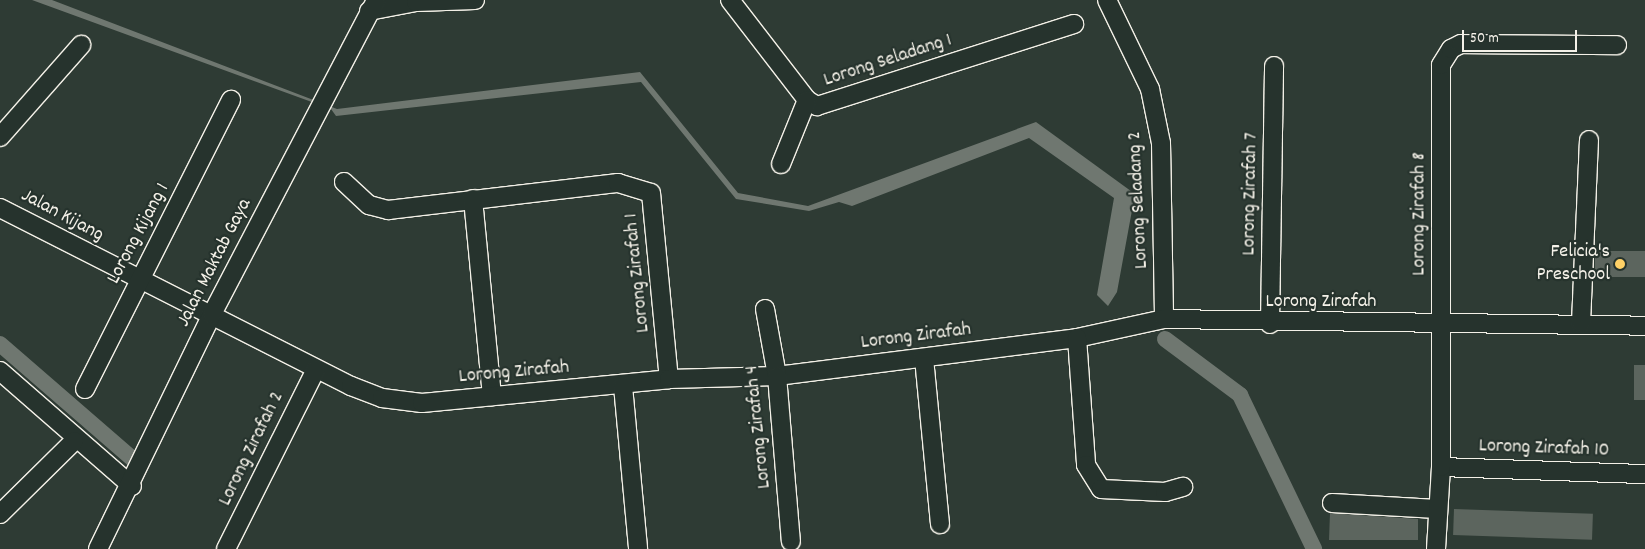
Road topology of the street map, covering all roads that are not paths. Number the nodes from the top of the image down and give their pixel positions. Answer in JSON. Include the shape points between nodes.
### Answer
{"nodes":[{"id":1,"x":475,"y":0,"type":"edge"},
{"id":2,"x":730,"y":0,"type":"edge"},
{"id":3,"x":1107,"y":0,"type":"edge"},
{"id":4,"x":415,"y":1,"type":"edge"},
{"id":5,"x":372,"y":6,"type":"edge"},
{"id":6,"x":1074,"y":24,"type":"dead end"},
{"id":7,"x":80,"y":45,"type":"dead end"},
{"id":8,"x":1617,"y":45,"type":"dead end"},
{"id":9,"x":1274,"y":66,"type":"dead end"},
{"id":10,"x":231,"y":100,"type":"dead end"},
{"id":11,"x":807,"y":100,"type":"junction"},
{"id":12,"x":0,"y":137,"type":"edge"},
{"id":13,"x":1589,"y":140,"type":"dead end"},
{"id":14,"x":781,"y":164,"type":"dead end"},
{"id":15,"x":344,"y":182,"type":"dead end"},
{"id":16,"x":473,"y":199,"type":"junction"},
{"id":17,"x":0,"y":208,"type":"edge"},
{"id":18,"x":138,"y":280,"type":"junction"},
{"id":19,"x":765,"y":309,"type":"dead end"},
{"id":20,"x":212,"y":314,"type":"junction"},
{"id":21,"x":1164,"y":319,"type":"junction"},
{"id":22,"x":1581,"y":323,"type":"junction"},
{"id":23,"x":1270,"y":324,"type":"junction"},
{"id":24,"x":1441,"y":324,"type":"junction"},
{"id":25,"x":1645,"y":326,"type":"edge"},
{"id":26,"x":1077,"y":338,"type":"junction"},
{"id":27,"x":924,"y":358,"type":"junction"},
{"id":28,"x":316,"y":368,"type":"junction"},
{"id":29,"x":0,"y":371,"type":"edge"},
{"id":30,"x":777,"y":376,"type":"junction"},
{"id":31,"x":669,"y":379,"type":"junction"},
{"id":32,"x":623,"y":386,"type":"junction"},
{"id":33,"x":85,"y":389,"type":"dead end"},
{"id":34,"x":492,"y":396,"type":"junction"},
{"id":35,"x":74,"y":440,"type":"junction"},
{"id":36,"x":1441,"y":467,"type":"junction"},
{"id":37,"x":1645,"y":474,"type":"edge"},
{"id":38,"x":132,"y":486,"type":"junction"},
{"id":39,"x":1183,"y":487,"type":"dead end"},
{"id":40,"x":1332,"y":503,"type":"dead end"},
{"id":41,"x":1437,"y":509,"type":"junction"},
{"id":42,"x":0,"y":514,"type":"edge"},
{"id":43,"x":940,"y":524,"type":"dead end"},
{"id":44,"x":791,"y":541,"type":"dead end"},
{"id":45,"x":98,"y":549,"type":"edge"},
{"id":46,"x":226,"y":549,"type":"edge"},
{"id":47,"x":638,"y":549,"type":"edge"},
{"id":48,"x":1436,"y":549,"type":"edge"}],
"edges":[{"from":1,"to":4,"type":"street"},
{"from":2,"to":11,"type":"street","name":"Lorong Seladang 1"},
{"from":3,"to":21,"type":"street","name":"Lorong Seladang 2","via":[[1150,89],[1161,143]]},
{"from":4,"to":5,"type":"street"},
{"from":5,"to":20,"type":"street","name":"Jalan Maktab Gaya"},
{"from":6,"to":11,"type":"street","name":"Lorong Seladang 1","via":[[817,106]]},
{"from":7,"to":12,"type":"street"},
{"from":8,"to":24,"type":"street","name":"Lorong Zirafah 8","via":[[1460,44],[1445,56],[1441,65]]},
{"from":9,"to":23,"type":"street","name":"Lorong Zirafah 7"},
{"from":10,"to":18,"type":"street","name":"Lorong Kijang 1"},
{"from":11,"to":14,"type":"street"},
{"from":13,"to":22,"type":"street"},
{"from":15,"to":16,"type":"street","name":"Lorong Zirafah 1","via":[[369,205],[388,210]]},
{"from":16,"to":31,"type":"street","name":"Lorong Zirafah 1","via":[[618,183],[651,193]]},
{"from":16,"to":34,"type":"street"},
{"from":17,"to":18,"type":"street","name":"Jalan Kijang"},
{"from":18,"to":20,"type":"street","name":"Jalan Kijang"},
{"from":18,"to":33,"type":"street","name":"Lorong Kijang 1"},
{"from":19,"to":30,"type":"street","name":"Lorong Zirafah 4"},
{"from":20,"to":28,"type":"street","name":"Lorong Zirafah"},
{"from":20,"to":38,"type":"street","name":"Jalan Maktab Gaya"},
{"from":21,"to":23,"type":"street","name":"Lorong Zirafah"},
{"from":21,"to":26,"type":"street","name":"Lorong Zirafah"},
{"from":22,"to":24,"type":"street","name":"Lorong Zirafah"},
{"from":22,"to":25,"type":"street","name":"Lorong Zirafah"},
{"from":23,"to":24,"type":"street","name":"Lorong Zirafah"},
{"from":24,"to":36,"type":"street","name":"Lorong Zirafah 8"},
{"from":26,"to":27,"type":"street","name":"Lorong Zirafah"},
{"from":26,"to":39,"type":"street","via":[[1086,465],[1101,490],[1165,492]]},
{"from":27,"to":30,"type":"street","name":"Lorong Zirafah"},
{"from":27,"to":43,"type":"street"},
{"from":28,"to":34,"type":"street","name":"Lorong Zirafah","via":[[382,398],[422,403]]},
{"from":28,"to":46,"type":"street","name":"Lorong Zirafah 2"},
{"from":29,"to":35,"type":"street"},
{"from":30,"to":31,"type":"street","name":"Lorong Zirafah"},
{"from":30,"to":44,"type":"street","name":"Lorong Zirafah 4"},
{"from":31,"to":32,"type":"street","name":"Lorong Zirafah"},
{"from":32,"to":34,"type":"street","name":"Lorong Zirafah"},
{"from":32,"to":47,"type":"street"},
{"from":35,"to":38,"type":"street"},
{"from":35,"to":42,"type":"street"},
{"from":36,"to":37,"type":"street","name":"Lorong Zirafah 10"},
{"from":36,"to":41,"type":"street","name":"Lorong Zirafah 8"},
{"from":38,"to":45,"type":"street","name":"Jalan Maktab Gaya"},
{"from":40,"to":41,"type":"street"},
{"from":41,"to":48,"type":"street","name":"Lorong Zirafah 8"}]}
